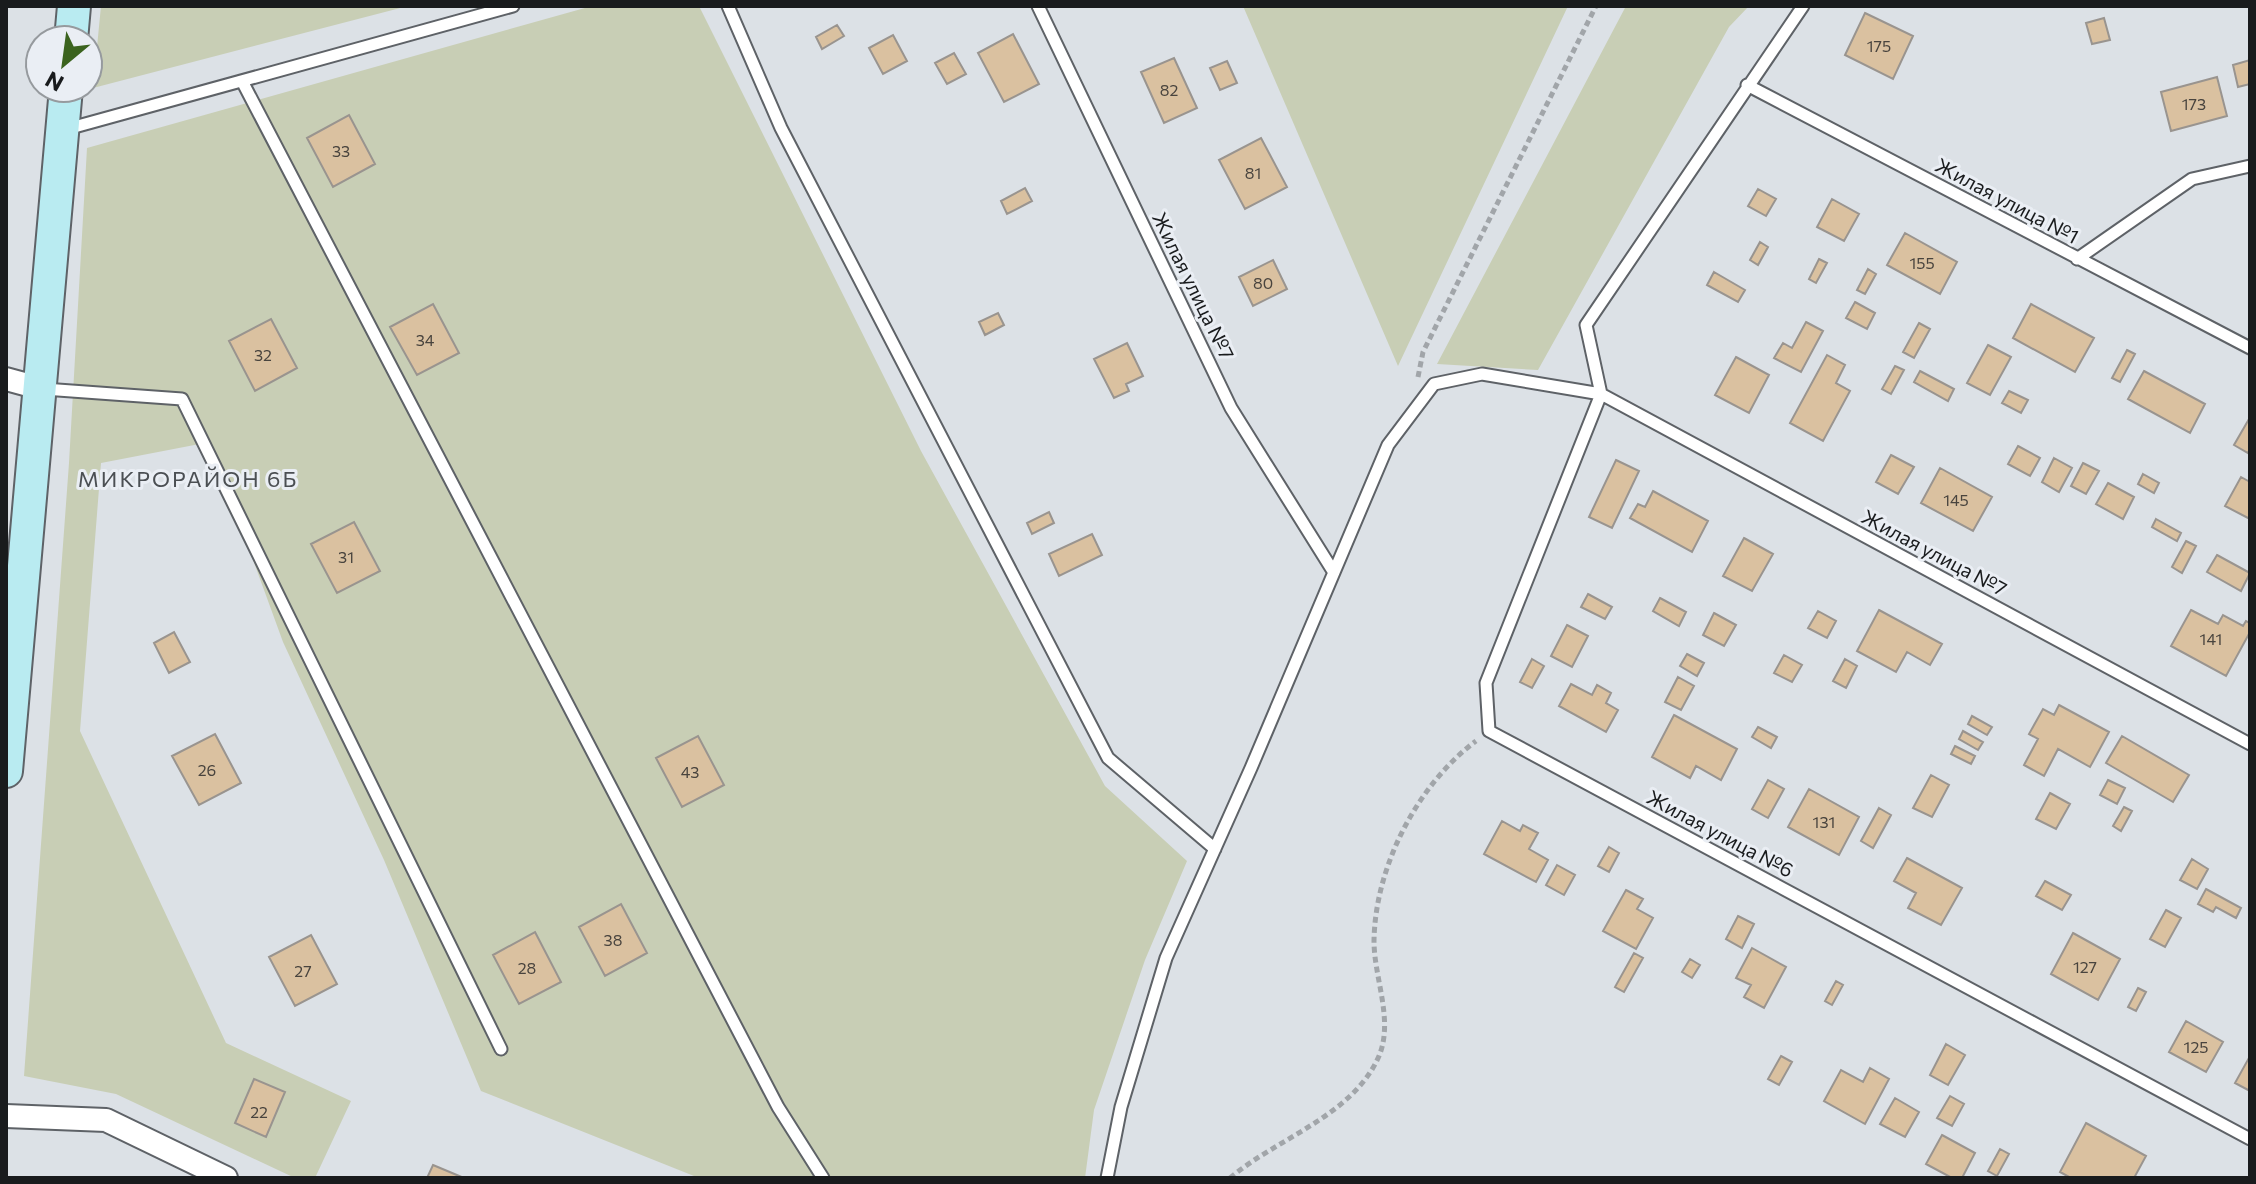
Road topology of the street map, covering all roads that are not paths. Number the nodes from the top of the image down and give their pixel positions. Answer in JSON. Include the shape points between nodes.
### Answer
{"nodes":[{"id":1,"x":513,"y":6,"type":"edge"},
{"id":2,"x":728,"y":6,"type":"edge"},
{"id":3,"x":1038,"y":6,"type":"edge"},
{"id":4,"x":1803,"y":6,"type":"edge"},
{"id":5,"x":242,"y":81,"type":"junction"},
{"id":6,"x":1747,"y":85,"type":"junction"},
{"id":7,"x":64,"y":104,"type":"edge"},
{"id":8,"x":62,"y":130,"type":"junction"},
{"id":9,"x":2250,"y":166,"type":"edge"},
{"id":10,"x":2077,"y":259,"type":"junction"},
{"id":11,"x":2250,"y":348,"type":"edge"},
{"id":12,"x":6,"y":379,"type":"edge"},
{"id":13,"x":39,"y":388,"type":"junction"},
{"id":14,"x":1601,"y":394,"type":"junction"},
{"id":15,"x":1333,"y":571,"type":"junction"},
{"id":16,"x":2250,"y":744,"type":"edge"},
{"id":17,"x":7,"y":758,"type":"edge"},
{"id":18,"x":1215,"y":849,"type":"junction"},
{"id":19,"x":501,"y":1049,"type":"dead end"},
{"id":20,"x":6,"y":1116,"type":"edge"},
{"id":21,"x":2250,"y":1139,"type":"edge"},
{"id":22,"x":226,"y":1178,"type":"edge"},
{"id":23,"x":823,"y":1178,"type":"edge"},
{"id":24,"x":1107,"y":1178,"type":"edge"}],
"edges":[{"from":1,"to":5,"type":"lane"},
{"from":2,"to":18,"type":"lane","via":[[781,128],[1108,758]]},
{"from":3,"to":15,"type":"lane","name":"Жилая улица №7","via":[[1231,408]]},
{"from":4,"to":6,"type":"lane"},
{"from":5,"to":8,"type":"lane"},
{"from":5,"to":23,"type":"lane","via":[[778,1107]]},
{"from":6,"to":10,"type":"lane","name":"Жилая улица №1"},
{"from":6,"to":14,"type":"lane","via":[[1586,325]]},
{"from":7,"to":8,"type":"main road"},
{"from":8,"to":13,"type":"main road"},
{"from":9,"to":10,"type":"lane","via":[[2192,179]]},
{"from":10,"to":11,"type":"lane","name":"Жилая улица №1"},
{"from":12,"to":13,"type":"street"},
{"from":13,"to":17,"type":"main road"},
{"from":13,"to":19,"type":"lane","via":[[182,399]]},
{"from":14,"to":15,"type":"lane","name":"Жилая улица №7","via":[[1482,374],[1434,384],[1388,445]]},
{"from":14,"to":16,"type":"lane","name":"Жилая улица №7"},
{"from":14,"to":21,"type":"lane","name":"Жилая улица №6","via":[[1486,683],[1489,731]]},
{"from":15,"to":18,"type":"lane","name":"Жилая улица №7"},
{"from":18,"to":24,"type":"lane","name":"Жилая улица №7","via":[[1166,958],[1121,1107]]},
{"from":20,"to":22,"type":"street","via":[[106,1120]]}]}
